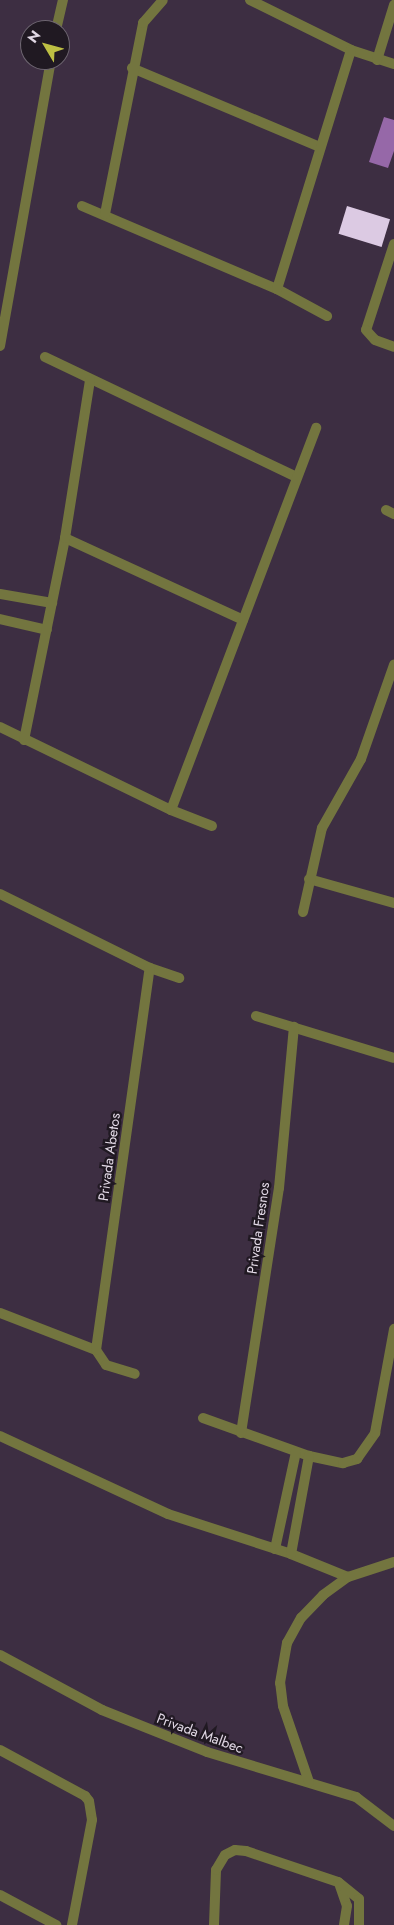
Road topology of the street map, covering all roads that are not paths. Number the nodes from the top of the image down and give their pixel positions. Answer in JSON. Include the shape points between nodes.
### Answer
{"nodes":[{"id":1,"x":63,"y":0,"type":"edge"},
{"id":2,"x":162,"y":0,"type":"edge"},
{"id":3,"x":250,"y":0,"type":"edge"},
{"id":4,"x":394,"y":5,"type":"edge"},
{"id":5,"x":58,"y":20,"type":"edge"},
{"id":6,"x":351,"y":50,"type":"junction"},
{"id":7,"x":377,"y":60,"type":"junction"},
{"id":8,"x":394,"y":64,"type":"edge"},
{"id":9,"x":132,"y":68,"type":"junction"},
{"id":10,"x":49,"y":70,"type":"edge"},
{"id":11,"x":320,"y":147,"type":"junction"},
{"id":12,"x":82,"y":206,"type":"dead end"},
{"id":13,"x":106,"y":214,"type":"junction"},
{"id":14,"x":394,"y":244,"type":"edge"},
{"id":15,"x":277,"y":289,"type":"junction"},
{"id":16,"x":327,"y":316,"type":"dead end"},
{"id":17,"x":0,"y":346,"type":"edge"},
{"id":18,"x":394,"y":346,"type":"edge"},
{"id":19,"x":45,"y":357,"type":"dead end"},
{"id":20,"x":90,"y":380,"type":"junction"},
{"id":21,"x":316,"y":428,"type":"dead end"},
{"id":22,"x":297,"y":477,"type":"junction"},
{"id":23,"x":64,"y":538,"type":"junction"},
{"id":24,"x":0,"y":594,"type":"edge"},
{"id":25,"x":52,"y":603,"type":"junction"},
{"id":26,"x":0,"y":620,"type":"edge"},
{"id":27,"x":243,"y":620,"type":"junction"},
{"id":28,"x":47,"y":630,"type":"junction"},
{"id":29,"x":394,"y":665,"type":"edge"},
{"id":30,"x":0,"y":727,"type":"edge"},
{"id":31,"x":24,"y":740,"type":"junction"},
{"id":32,"x":171,"y":810,"type":"junction"},
{"id":33,"x":212,"y":826,"type":"dead end"},
{"id":34,"x":309,"y":879,"type":"junction"},
{"id":35,"x":0,"y":894,"type":"edge"},
{"id":36,"x":394,"y":903,"type":"edge"},
{"id":37,"x":303,"y":912,"type":"dead end"},
{"id":38,"x":150,"y":968,"type":"junction"},
{"id":39,"x":179,"y":978,"type":"dead end"},
{"id":40,"x":256,"y":1016,"type":"dead end"},
{"id":41,"x":294,"y":1027,"type":"junction"},
{"id":42,"x":394,"y":1058,"type":"edge"},
{"id":43,"x":0,"y":1313,"type":"edge"},
{"id":44,"x":394,"y":1329,"type":"edge"},
{"id":45,"x":96,"y":1350,"type":"junction"},
{"id":46,"x":135,"y":1374,"type":"dead end"},
{"id":47,"x":202,"y":1418,"type":"dead end"},
{"id":48,"x":241,"y":1433,"type":"junction"},
{"id":49,"x":0,"y":1436,"type":"edge"},
{"id":50,"x":296,"y":1452,"type":"junction"},
{"id":51,"x":310,"y":1456,"type":"junction"},
{"id":52,"x":275,"y":1549,"type":"junction"},
{"id":53,"x":290,"y":1554,"type":"junction"},
{"id":54,"x":394,"y":1562,"type":"edge"},
{"id":55,"x":348,"y":1577,"type":"junction"},
{"id":56,"x":0,"y":1655,"type":"edge"},
{"id":57,"x":0,"y":1750,"type":"edge"},
{"id":58,"x":308,"y":1782,"type":"junction"},
{"id":59,"x":394,"y":1826,"type":"edge"},
{"id":60,"x":338,"y":1882,"type":"junction"},
{"id":61,"x":0,"y":1896,"type":"edge"},
{"id":62,"x":56,"y":1925,"type":"edge"},
{"id":63,"x":72,"y":1925,"type":"edge"},
{"id":64,"x":214,"y":1925,"type":"edge"},
{"id":65,"x":344,"y":1925,"type":"edge"},
{"id":66,"x":359,"y":1925,"type":"edge"}],
"edges":[{"from":1,"to":5,"type":"street"},
{"from":2,"to":9,"type":"street","via":[[143,23]]},
{"from":3,"to":6,"type":"street"},
{"from":4,"to":7,"type":"street"},
{"from":6,"to":7,"type":"street"},
{"from":6,"to":11,"type":"street"},
{"from":7,"to":8,"type":"street"},
{"from":9,"to":11,"type":"street"},
{"from":9,"to":13,"type":"street"},
{"from":10,"to":17,"type":"street"},
{"from":11,"to":15,"type":"street"},
{"from":12,"to":13,"type":"street"},
{"from":13,"to":15,"type":"street"},
{"from":14,"to":18,"type":"street","via":[[366,330],[375,340]]},
{"from":15,"to":16,"type":"street"},
{"from":19,"to":20,"type":"street"},
{"from":20,"to":22,"type":"street"},
{"from":20,"to":23,"type":"street"},
{"from":21,"to":22,"type":"street"},
{"from":22,"to":27,"type":"street"},
{"from":23,"to":25,"type":"street"},
{"from":23,"to":27,"type":"street"},
{"from":24,"to":25,"type":"street"},
{"from":25,"to":28,"type":"street"},
{"from":26,"to":28,"type":"street"},
{"from":27,"to":32,"type":"street"},
{"from":28,"to":31,"type":"street"},
{"from":29,"to":34,"type":"street","via":[[361,759],[322,828]]},
{"from":30,"to":31,"type":"street"},
{"from":31,"to":32,"type":"street"},
{"from":32,"to":33,"type":"street"},
{"from":34,"to":36,"type":"street"},
{"from":34,"to":37,"type":"street"},
{"from":35,"to":38,"type":"street"},
{"from":38,"to":39,"type":"street"},
{"from":38,"to":45,"type":"street","name":"Privada Abetos"},
{"from":40,"to":41,"type":"street"},
{"from":41,"to":42,"type":"street"},
{"from":41,"to":48,"type":"street","name":"Privada Fresnos","via":[[279,1188]]},
{"from":43,"to":45,"type":"street"},
{"from":44,"to":51,"type":"street","via":[[380,1413],[370,1444],[350,1462]]},
{"from":45,"to":46,"type":"street","via":[[106,1365]]},
{"from":47,"to":48,"type":"street"},
{"from":48,"to":50,"type":"street"},
{"from":49,"to":52,"type":"street","via":[[168,1514]]},
{"from":50,"to":51,"type":"street"},
{"from":50,"to":52,"type":"street"},
{"from":51,"to":53,"type":"street"},
{"from":52,"to":53,"type":"street"},
{"from":53,"to":55,"type":"street"},
{"from":54,"to":55,"type":"street"},
{"from":55,"to":58,"type":"street","via":[[323,1595],[301,1618],[287,1643],[281,1670],[283,1706]]},
{"from":56,"to":58,"type":"street","name":"Privada Malbec","via":[[117,1716],[207,1752]]},
{"from":57,"to":63,"type":"street","via":[[85,1796],[89,1802],[92,1820]]},
{"from":58,"to":59,"type":"street","name":"Privada Malbec","via":[[356,1797]]},
{"from":60,"to":64,"type":"street","via":[[235,1850],[225,1855],[216,1870]]},
{"from":60,"to":65,"type":"street","via":[[347,1906]]},
{"from":60,"to":66,"type":"street","via":[[359,1900]]},
{"from":61,"to":62,"type":"street"}]}
